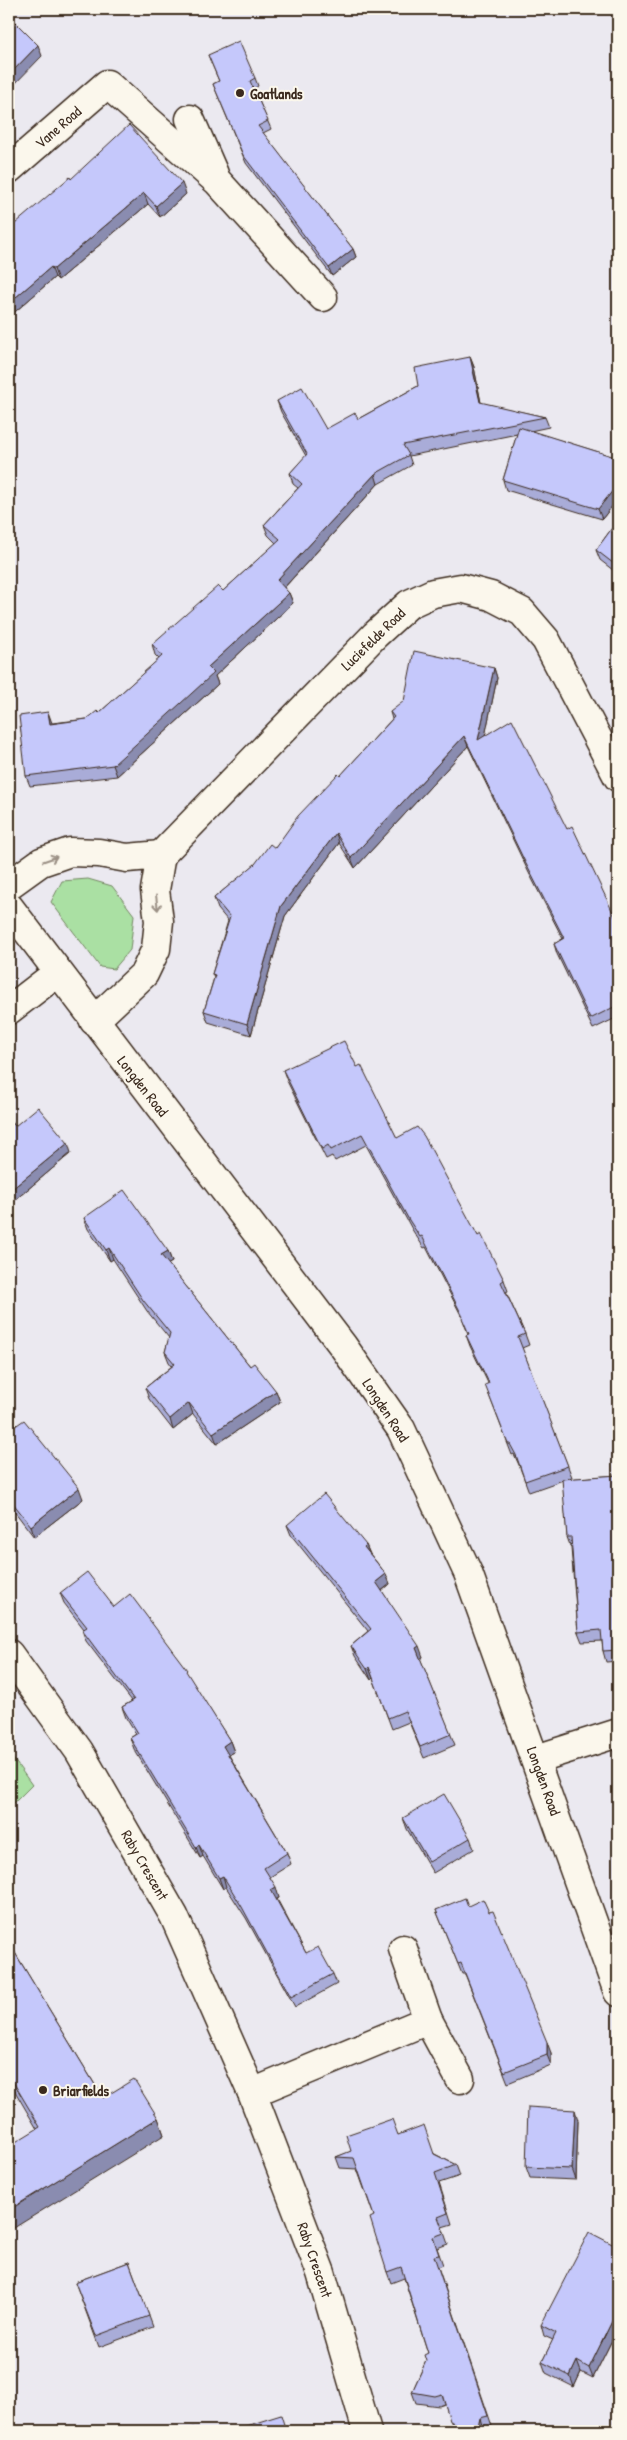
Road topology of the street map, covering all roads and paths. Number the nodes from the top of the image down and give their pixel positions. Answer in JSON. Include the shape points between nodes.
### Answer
{"nodes":[{"id":1,"x":190,"y":119,"type":"dead end"},
{"id":2,"x":9,"y":169,"type":"edge"},
{"id":3,"x":218,"y":182,"type":"junction"},
{"id":4,"x":323,"y":297,"type":"dead end"},
{"id":5,"x":618,"y":778,"type":"edge"},
{"id":6,"x":161,"y":855,"type":"junction"},
{"id":7,"x":9,"y":885,"type":"edge"},
{"id":8,"x":9,"y":907,"type":"edge"},
{"id":9,"x":57,"y":973,"type":"junction"},
{"id":10,"x":9,"y":1010,"type":"edge"},
{"id":11,"x":94,"y":1021,"type":"junction"},
{"id":12,"x":9,"y":1654,"type":"edge"},
{"id":13,"x":618,"y":1733,"type":"edge"},
{"id":14,"x":536,"y":1759,"type":"junction"},
{"id":15,"x":403,"y":1949,"type":"dead end"},
{"id":16,"x":618,"y":1992,"type":"edge"},
{"id":17,"x":428,"y":2020,"type":"junction"},
{"id":18,"x":460,"y":2080,"type":"dead end"},
{"id":19,"x":252,"y":2092,"type":"junction"},
{"id":20,"x":367,"y":2431,"type":"edge"}],
"edges":[{"from":1,"to":3,"type":"street"},
{"from":2,"to":3,"type":"street","name":"Vane Road","via":[[107,84]]},
{"from":3,"to":4,"type":"street"},
{"from":5,"to":6,"type":"street","name":"Luciefelde Road","via":[[546,640],[522,612],[491,596],[461,588],[433,593],[409,604],[374,635]]},
{"from":7,"to":6,"type":"street","one_way":true,"via":[[42,862],[70,852],[127,858]]},
{"from":6,"to":11,"type":"street","one_way":true,"via":[[155,890],[159,921],[156,949],[144,974]]},
{"from":8,"to":9,"type":"street","name":"Longden Road"},
{"from":9,"to":10,"type":"street"},
{"from":9,"to":11,"type":"street","name":"Longden Road"},
{"from":11,"to":14,"type":"street","name":"Longden Road","via":[[337,1338],[401,1429],[468,1573]]},
{"from":12,"to":19,"type":"street","name":"Raby Crescent","via":[[79,1751],[174,1916]]},
{"from":13,"to":14,"type":"street"},
{"from":14,"to":16,"type":"street","name":"Longden Road"},
{"from":15,"to":17,"type":"street"},
{"from":17,"to":18,"type":"street"},
{"from":17,"to":19,"type":"street"},
{"from":19,"to":20,"type":"street","name":"Raby Crescent","via":[[321,2273]]}]}
